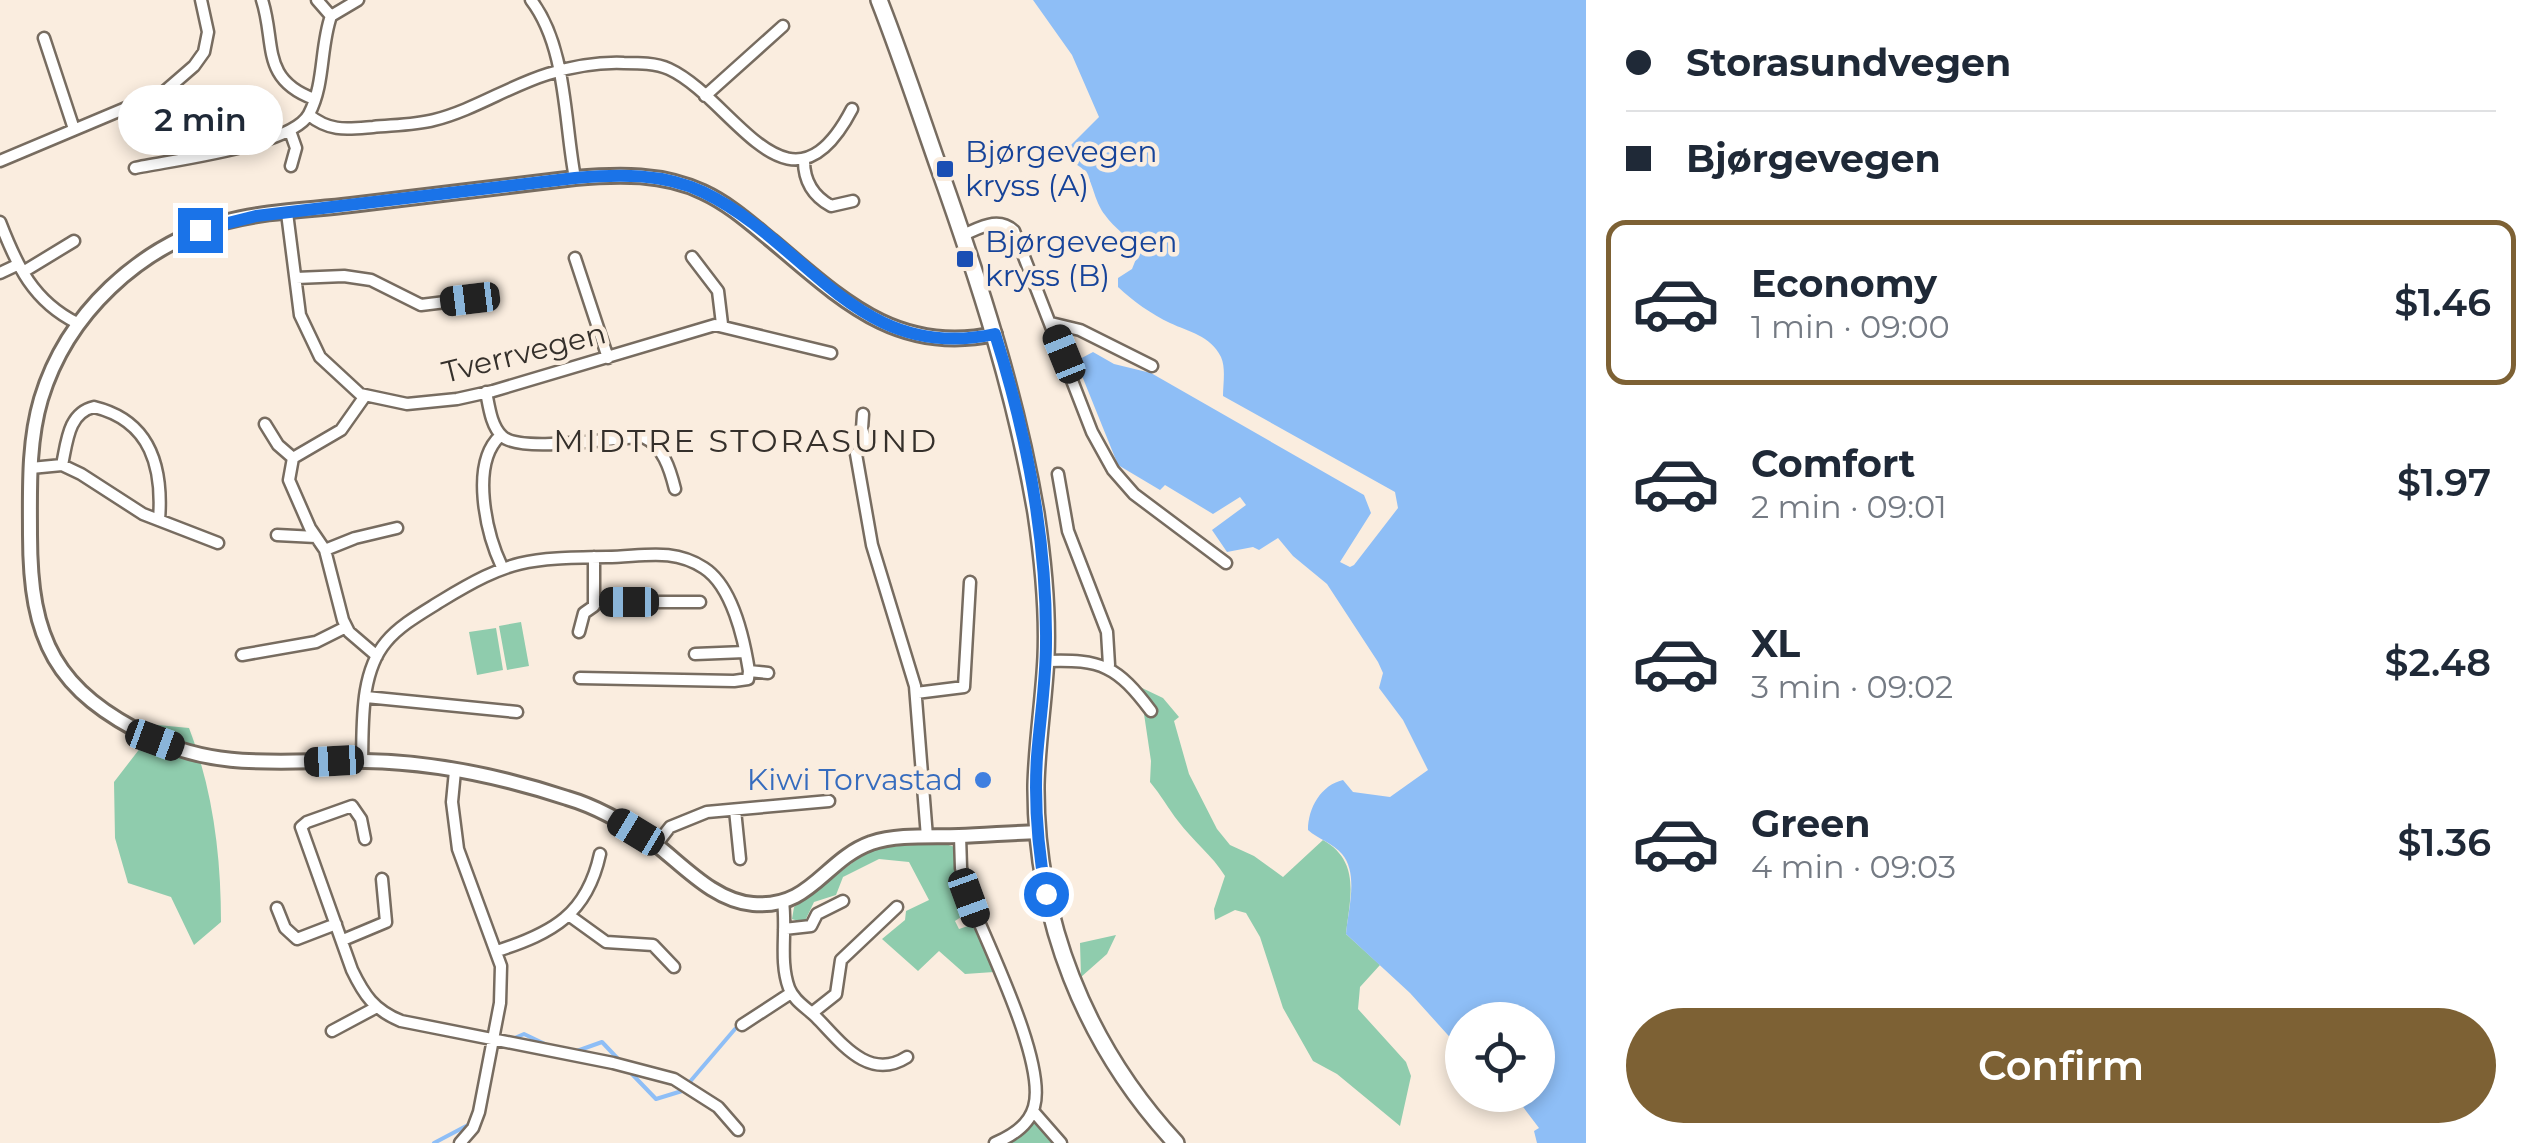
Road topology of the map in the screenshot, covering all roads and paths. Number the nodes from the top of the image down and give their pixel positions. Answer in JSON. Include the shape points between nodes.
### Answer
{"nodes":[{"id":1,"x":201,"y":0,"type":"edge"},
{"id":2,"x":262,"y":0,"type":"edge"},
{"id":3,"x":317,"y":0,"type":"edge"},
{"id":4,"x":358,"y":0,"type":"edge"},
{"id":5,"x":532,"y":0,"type":"edge"},
{"id":6,"x":878,"y":0,"type":"edge"},
{"id":7,"x":331,"y":16,"type":"junction"},
{"id":8,"x":784,"y":26,"type":"dead end"},
{"id":9,"x":44,"y":38,"type":"dead end"},
{"id":10,"x":556,"y":72,"type":"junction"},
{"id":11,"x":705,"y":96,"type":"junction"},
{"id":12,"x":314,"y":99,"type":"junction"},
{"id":13,"x":852,"y":110,"type":"dead end"},
{"id":14,"x":308,"y":115,"type":"junction"},
{"id":15,"x":74,"y":130,"type":"junction"},
{"id":16,"x":290,"y":131,"type":"junction"},
{"id":17,"x":804,"y":160,"type":"junction"},
{"id":18,"x":0,"y":162,"type":"edge"},
{"id":19,"x":291,"y":166,"type":"dead end"},
{"id":20,"x":135,"y":168,"type":"dead end"},
{"id":21,"x":575,"y":178,"type":"junction"},
{"id":22,"x":853,"y":201,"type":"dead end"},
{"id":23,"x":287,"y":212,"type":"junction"},
{"id":24,"x":0,"y":222,"type":"edge"},
{"id":25,"x":962,"y":234,"type":"junction"},
{"id":26,"x":74,"y":241,"type":"dead end"},
{"id":27,"x":692,"y":257,"type":"dead end"},
{"id":28,"x":575,"y":258,"type":"dead end"},
{"id":29,"x":20,"y":268,"type":"junction"},
{"id":30,"x":0,"y":272,"type":"edge"},
{"id":31,"x":296,"y":278,"type":"junction"},
{"id":32,"x":470,"y":299,"type":"dead end"},
{"id":33,"x":77,"y":323,"type":"junction"},
{"id":34,"x":1050,"y":323,"type":"junction"},
{"id":35,"x":722,"y":324,"type":"junction"},
{"id":36,"x":995,"y":334,"type":"junction"},
{"id":37,"x":831,"y":354,"type":"dead end"},
{"id":38,"x":608,"y":358,"type":"junction"},
{"id":39,"x":1152,"y":366,"type":"dead end"},
{"id":40,"x":486,"y":392,"type":"junction"},
{"id":41,"x":365,"y":396,"type":"junction"},
{"id":42,"x":863,"y":414,"type":"dead end"},
{"id":43,"x":265,"y":424,"type":"dead end"},
{"id":44,"x":500,"y":436,"type":"junction"},
{"id":45,"x":293,"y":458,"type":"junction"},
{"id":46,"x":62,"y":465,"type":"junction"},
{"id":47,"x":31,"y":468,"type":"junction"},
{"id":48,"x":1058,"y":474,"type":"dead end"},
{"id":49,"x":675,"y":488,"type":"dead end"},
{"id":50,"x":159,"y":520,"type":"junction"},
{"id":51,"x":396,"y":528,"type":"dead end"},
{"id":52,"x":277,"y":534,"type":"dead end"},
{"id":53,"x":317,"y":537,"type":"junction"},
{"id":54,"x":218,"y":544,"type":"dead end"},
{"id":55,"x":325,"y":550,"type":"junction"},
{"id":56,"x":594,"y":556,"type":"junction"},
{"id":57,"x":1226,"y":563,"type":"dead end"},
{"id":58,"x":502,"y":566,"type":"junction"},
{"id":59,"x":970,"y":582,"type":"dead end"},
{"id":60,"x":594,"y":602,"type":"junction"},
{"id":61,"x":700,"y":602,"type":"dead end"},
{"id":62,"x":346,"y":626,"type":"junction"},
{"id":63,"x":579,"y":632,"type":"dead end"},
{"id":64,"x":745,"y":652,"type":"junction"},
{"id":65,"x":696,"y":654,"type":"dead end"},
{"id":66,"x":242,"y":655,"type":"dead end"},
{"id":67,"x":378,"y":656,"type":"junction"},
{"id":68,"x":1046,"y":661,"type":"junction"},
{"id":69,"x":1109,"y":666,"type":"junction"},
{"id":70,"x":749,"y":671,"type":"junction"},
{"id":71,"x":768,"y":673,"type":"dead end"},
{"id":72,"x":580,"y":678,"type":"dead end"},
{"id":73,"x":916,"y":693,"type":"junction"},
{"id":74,"x":366,"y":697,"type":"junction"},
{"id":75,"x":1151,"y":711,"type":"dead end"},
{"id":76,"x":516,"y":712,"type":"dead end"},
{"id":77,"x":362,"y":760,"type":"junction"},
{"id":78,"x":455,"y":771,"type":"junction"},
{"id":79,"x":829,"y":801,"type":"dead end"},
{"id":80,"x":735,"y":810,"type":"junction"},
{"id":81,"x":1038,"y":832,"type":"junction"},
{"id":82,"x":960,"y":836,"type":"junction"},
{"id":83,"x":927,"y":837,"type":"junction"},
{"id":84,"x":365,"y":839,"type":"dead end"},
{"id":85,"x":656,"y":844,"type":"junction"},
{"id":86,"x":600,"y":854,"type":"dead end"},
{"id":87,"x":740,"y":859,"type":"dead end"},
{"id":88,"x":382,"y":879,"type":"dead end"},
{"id":89,"x":844,"y":901,"type":"dead end"},
{"id":90,"x":783,"y":902,"type":"junction"},
{"id":91,"x":897,"y":907,"type":"dead end"},
{"id":92,"x":277,"y":908,"type":"dead end"},
{"id":93,"x":570,"y":916,"type":"junction"},
{"id":94,"x":336,"y":924,"type":"junction"},
{"id":95,"x":784,"y":929,"type":"junction"},
{"id":96,"x":343,"y":940,"type":"junction"},
{"id":97,"x":498,"y":951,"type":"junction"},
{"id":98,"x":674,"y":967,"type":"dead end"},
{"id":99,"x":791,"y":993,"type":"junction"},
{"id":100,"x":375,"y":1008,"type":"junction"},
{"id":101,"x":812,"y":1013,"type":"junction"},
{"id":102,"x":742,"y":1025,"type":"dead end"},
{"id":103,"x":332,"y":1032,"type":"dead end"},
{"id":104,"x":494,"y":1040,"type":"junction"},
{"id":105,"x":907,"y":1057,"type":"dead end"},
{"id":106,"x":1032,"y":1111,"type":"junction"},
{"id":107,"x":738,"y":1130,"type":"dead end"},
{"id":108,"x":460,"y":1143,"type":"edge"},
{"id":109,"x":995,"y":1143,"type":"edge"},
{"id":110,"x":1061,"y":1143,"type":"edge"},
{"id":111,"x":1176,"y":1143,"type":"edge"}],
"edges":[{"from":1,"to":15,"type":"street","via":[[208,32],[194,66],[164,92]]},
{"from":2,"to":12,"type":"street","via":[[276,70],[287,85]]},
{"from":3,"to":7,"type":"street"},
{"from":4,"to":7,"type":"street"},
{"from":5,"to":10,"type":"street","via":[[546,26]]},
{"from":6,"to":25,"type":"main road"},
{"from":7,"to":12,"type":"street"},
{"from":8,"to":11,"type":"street"},
{"from":9,"to":15,"type":"street"},
{"from":10,"to":11,"type":"street","via":[[650,64],[668,68]]},
{"from":10,"to":14,"type":"street","via":[[437,119],[335,130]]},
{"from":10,"to":21,"type":"street"},
{"from":11,"to":17,"type":"street","via":[[751,141]]},
{"from":12,"to":14,"type":"street"},
{"from":13,"to":17,"type":"street","via":[[830,144]]},
{"from":14,"to":16,"type":"street"},
{"from":15,"to":18,"type":"street"},
{"from":16,"to":19,"type":"street","via":[[296,148]]},
{"from":16,"to":20,"type":"street"},
{"from":17,"to":22,"type":"street","via":[[805,176],[821,201]]},
{"from":21,"to":23,"type":"street"},
{"from":21,"to":36,"type":"street","via":[[638,176],[690,187],[730,207],[823,283],[891,327],[936,340]]},
{"from":23,"to":31,"type":"street"},
{"from":23,"to":33,"type":"street","via":[[229,221],[168,244],[115,283]]},
{"from":24,"to":29,"type":"street"},
{"from":25,"to":34,"type":"street","via":[[995,223],[1014,231]]},
{"from":25,"to":36,"type":"main road"},
{"from":26,"to":29,"type":"street"},
{"from":27,"to":35,"type":"street","via":[[718,291]]},
{"from":28,"to":38,"type":"street"},
{"from":29,"to":30,"type":"street"},
{"from":29,"to":33,"type":"street","via":[[55,312]]},
{"from":31,"to":32,"type":"street","via":[[371,280],[422,305]]},
{"from":31,"to":41,"type":"street","via":[[300,315],[320,357]]},
{"from":33,"to":47,"type":"street","via":[[40,402]]},
{"from":34,"to":39,"type":"street","via":[[1080,330]]},
{"from":34,"to":57,"type":"street","via":[[1092,432],[1120,480]]},
{"from":35,"to":37,"type":"street"},
{"from":35,"to":38,"type":"street","name":"Tverrvegen"},
{"from":36,"to":68,"type":"main road","via":[[1036,517]]},
{"from":38,"to":40,"type":"street","name":"Tverrvegen"},
{"from":40,"to":41,"type":"street","name":"Tverrvegen","via":[[408,404]]},
{"from":40,"to":44,"type":"street"},
{"from":41,"to":45,"type":"street","via":[[341,430]]},
{"from":42,"to":73,"type":"street","via":[[867,444],[856,454],[866,516]]},
{"from":43,"to":45,"type":"street"},
{"from":44,"to":49,"type":"street","via":[[528,445],[643,436],[654,443]]},
{"from":44,"to":58,"type":"street","via":[[487,453],[483,488]]},
{"from":45,"to":53,"type":"street","via":[[289,480]]},
{"from":46,"to":47,"type":"street"},
{"from":46,"to":50,"type":"street"},
{"from":46,"to":50,"type":"street","via":[[80,412],[94,407],[118,416],[154,454]]},
{"from":47,"to":77,"type":"street","via":[[34,608],[51,652],[84,694],[155,740],[214,759]]},
{"from":48,"to":69,"type":"street","via":[[1068,531],[1108,632]]},
{"from":50,"to":54,"type":"street"},
{"from":51,"to":55,"type":"street"},
{"from":52,"to":53,"type":"street"},
{"from":53,"to":55,"type":"street"},
{"from":55,"to":62,"type":"street"},
{"from":56,"to":58,"type":"street"},
{"from":56,"to":60,"type":"street"},
{"from":56,"to":64,"type":"street","via":[[668,554],[704,568],[728,602]]},
{"from":58,"to":67,"type":"street","via":[[415,617]]},
{"from":59,"to":73,"type":"street","via":[[964,687]]},
{"from":60,"to":61,"type":"street"},
{"from":60,"to":63,"type":"street"},
{"from":62,"to":66,"type":"street","via":[[316,642]]},
{"from":62,"to":67,"type":"street"},
{"from":64,"to":65,"type":"street"},
{"from":64,"to":70,"type":"street"},
{"from":67,"to":74,"type":"street"},
{"from":68,"to":69,"type":"street"},
{"from":68,"to":81,"type":"main road"},
{"from":69,"to":75,"type":"street"},
{"from":70,"to":71,"type":"street"},
{"from":70,"to":72,"type":"street","via":[[748,679],[734,680]]},
{"from":73,"to":83,"type":"street"},
{"from":74,"to":76,"type":"street"},
{"from":74,"to":77,"type":"street"},
{"from":77,"to":78,"type":"street"},
{"from":78,"to":85,"type":"street","via":[[573,799]]},
{"from":78,"to":97,"type":"street","via":[[458,849]]},
{"from":79,"to":80,"type":"street"},
{"from":80,"to":85,"type":"street","via":[[686,819]]},
{"from":80,"to":87,"type":"street"},
{"from":81,"to":82,"type":"street"},
{"from":81,"to":111,"type":"main road","via":[[1053,925],[1078,994],[1120,1073]]},
{"from":82,"to":83,"type":"street"},
{"from":82,"to":106,"type":"street","via":[[969,898],[1036,1073]]},
{"from":83,"to":90,"type":"street","via":[[860,848]]},
{"from":84,"to":94,"type":"street","via":[[352,806],[302,825]]},
{"from":85,"to":90,"type":"street","via":[[731,898]]},
{"from":86,"to":93,"type":"street","via":[[595,876]]},
{"from":88,"to":96,"type":"street","via":[[386,922]]},
{"from":89,"to":95,"type":"street","via":[[817,914],[810,926]]},
{"from":90,"to":95,"type":"street"},
{"from":91,"to":101,"type":"street","via":[[841,960],[836,994]]},
{"from":92,"to":94,"type":"street","via":[[297,938]]},
{"from":93,"to":97,"type":"street"},
{"from":93,"to":98,"type":"street","via":[[606,942],[653,945]]},
{"from":94,"to":96,"type":"street"},
{"from":95,"to":99,"type":"street"},
{"from":96,"to":100,"type":"street"},
{"from":97,"to":104,"type":"street","via":[[502,986]]},
{"from":99,"to":101,"type":"street"},
{"from":99,"to":102,"type":"street"},
{"from":100,"to":103,"type":"street"},
{"from":100,"to":104,"type":"street","via":[[401,1021]]},
{"from":101,"to":105,"type":"street","via":[[867,1063]]},
{"from":104,"to":107,"type":"street","via":[[674,1079],[718,1107]]},
{"from":104,"to":108,"type":"street","via":[[479,1112]]},
{"from":106,"to":109,"type":"street","via":[[1020,1129]]},
{"from":106,"to":110,"type":"street"}]}
